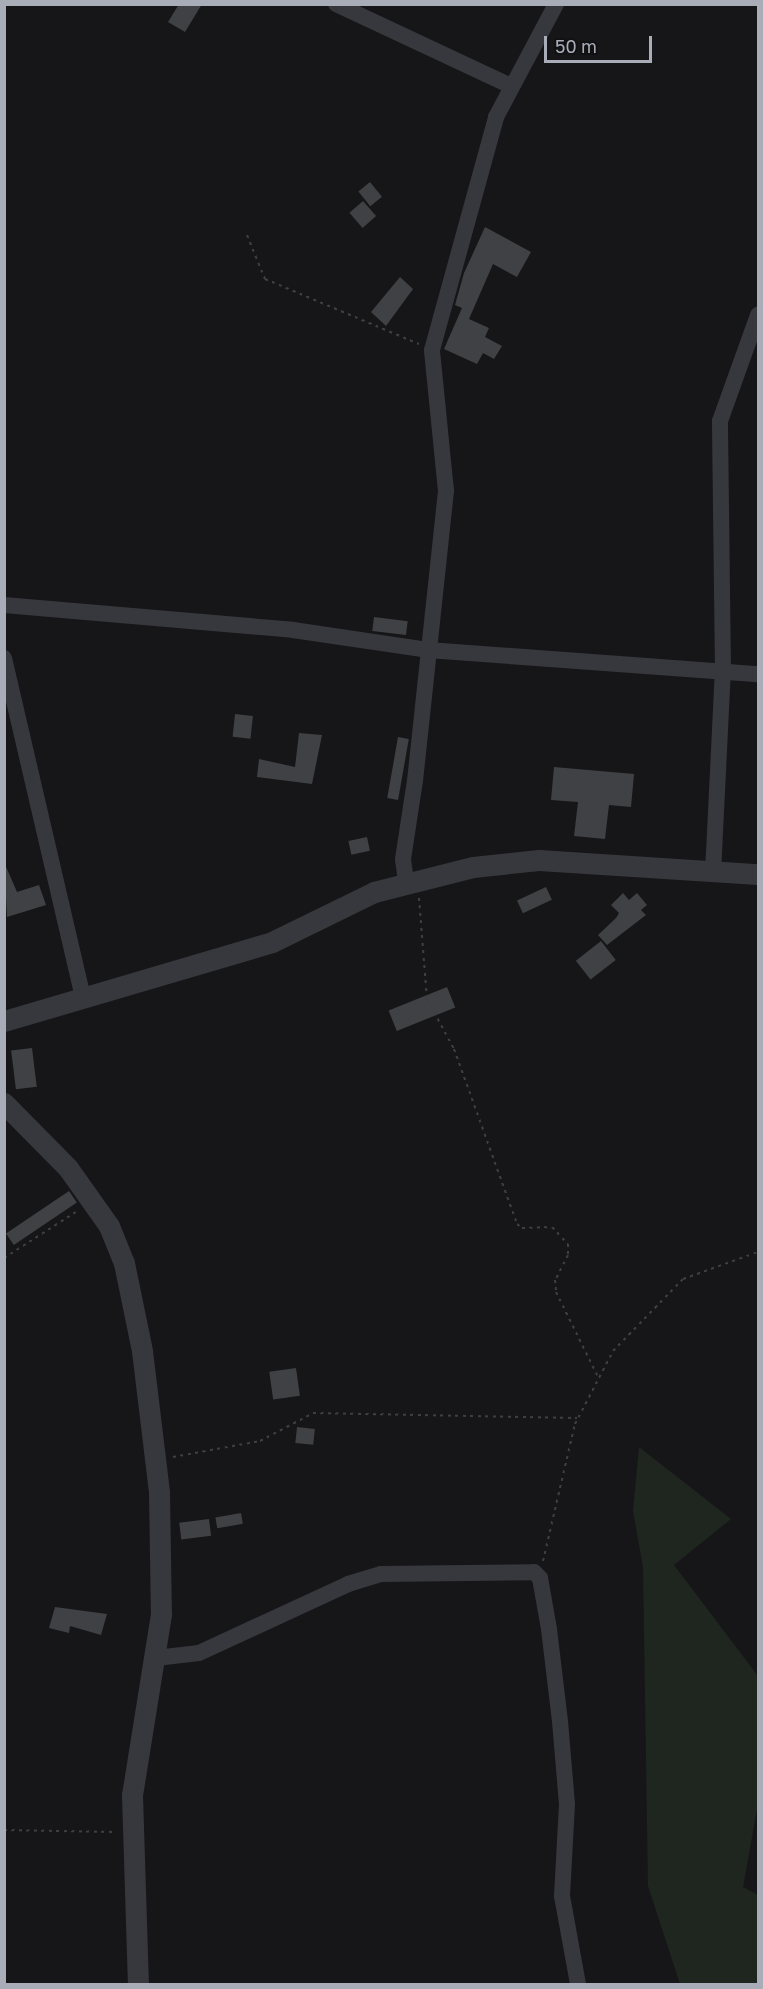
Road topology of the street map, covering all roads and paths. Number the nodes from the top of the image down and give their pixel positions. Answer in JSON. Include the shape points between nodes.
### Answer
{"nodes":[{"id":1,"x":336,"y":4,"type":"edge"},
{"id":2,"x":556,"y":4,"type":"edge"},
{"id":3,"x":509,"y":85,"type":"junction"},
{"id":4,"x":246,"y":235,"type":"dead end"},
{"id":5,"x":759,"y":315,"type":"edge"},
{"id":6,"x":432,"y":350,"type":"junction"},
{"id":7,"x":4,"y":605,"type":"edge"},
{"id":8,"x":428,"y":650,"type":"junction"},
{"id":9,"x":4,"y":658,"type":"edge"},
{"id":10,"x":723,"y":671,"type":"junction"},
{"id":11,"x":759,"y":674,"type":"edge"},
{"id":12,"x":712,"y":873,"type":"junction"},
{"id":13,"x":759,"y":874,"type":"edge"},
{"id":14,"x":412,"y":880,"type":"junction"},
{"id":15,"x":83,"y":997,"type":"junction"},
{"id":16,"x":4,"y":1021,"type":"edge"},
{"id":17,"x":4,"y":1103,"type":"edge"},
{"id":18,"x":93,"y":1201,"type":"junction"},
{"id":19,"x":759,"y":1252,"type":"edge"},
{"id":20,"x":4,"y":1258,"type":"edge"},
{"id":21,"x":597,"y":1375,"type":"junction"},
{"id":22,"x":577,"y":1418,"type":"junction"},
{"id":23,"x":155,"y":1461,"type":"junction"},
{"id":24,"x":534,"y":1572,"type":"junction"},
{"id":25,"x":156,"y":1658,"type":"junction"},
{"id":26,"x":4,"y":1830,"type":"edge"},
{"id":27,"x":133,"y":1833,"type":"junction"},
{"id":28,"x":138,"y":1984,"type":"edge"},
{"id":29,"x":579,"y":1984,"type":"edge"}],
"edges":[{"from":1,"to":3,"type":"street"},
{"from":2,"to":3,"type":"street"},
{"from":3,"to":6,"type":"street","via":[[496,117]]},
{"from":4,"to":6,"type":"path","via":[[264,279]]},
{"from":5,"to":10,"type":"street","via":[[720,421]]},
{"from":6,"to":8,"type":"street","via":[[446,490]]},
{"from":7,"to":8,"type":"street","via":[[293,630]]},
{"from":8,"to":10,"type":"street"},
{"from":8,"to":14,"type":"street","via":[[403,859]]},
{"from":9,"to":15,"type":"street"},
{"from":10,"to":11,"type":"street"},
{"from":10,"to":12,"type":"street"},
{"from":12,"to":13,"type":"street"},
{"from":12,"to":14,"type":"street","via":[[539,860]]},
{"from":14,"to":15,"type":"street","via":[[374,892],[272,942]]},
{"from":14,"to":21,"type":"path","via":[[427,999],[454,1049],[517,1224],[522,1228],[552,1227],[568,1244],[568,1255],[555,1280],[556,1292]]},
{"from":15,"to":16,"type":"street"},
{"from":17,"to":18,"type":"street"},
{"from":18,"to":20,"type":"path"},
{"from":18,"to":23,"type":"street","via":[[124,1263],[142,1351]]},
{"from":19,"to":21,"type":"path","via":[[676,1284],[613,1351]]},
{"from":21,"to":22,"type":"path"},
{"from":22,"to":23,"type":"path","via":[[313,1413],[260,1441]]},
{"from":22,"to":24,"type":"path","via":[[552,1532]]},
{"from":23,"to":25,"type":"street","via":[[161,1556]]},
{"from":24,"to":25,"type":"street","via":[[381,1574],[348,1584],[199,1653]]},
{"from":24,"to":29,"type":"street","via":[[540,1578],[549,1629],[560,1721],[567,1804],[562,1896]]},
{"from":25,"to":27,"type":"street","via":[[135,1763]]},
{"from":26,"to":27,"type":"path"},
{"from":27,"to":28,"type":"street"}]}
